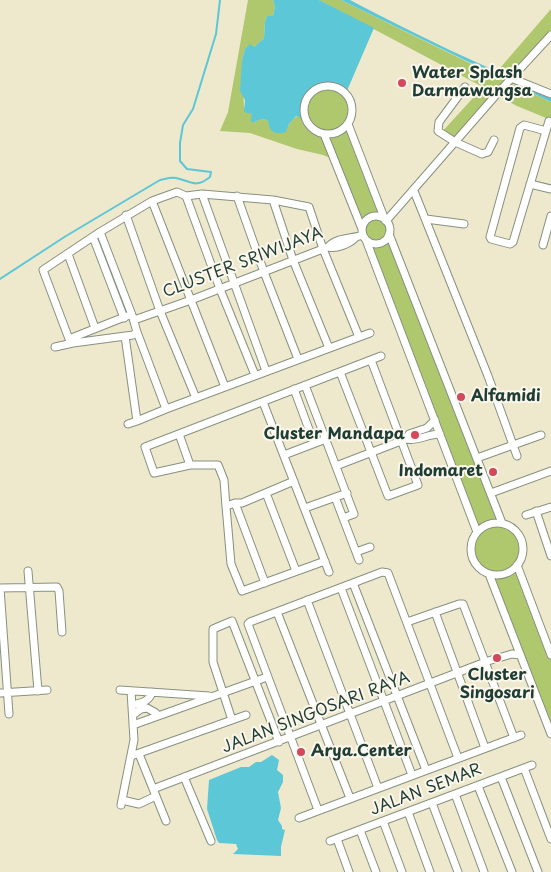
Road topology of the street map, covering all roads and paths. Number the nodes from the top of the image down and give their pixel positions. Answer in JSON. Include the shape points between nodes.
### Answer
{"nodes":[{"id":1,"x":551,"y":35,"type":"edge"},
{"id":2,"x":512,"y":78,"type":"junction"},
{"id":3,"x":465,"y":86,"type":"dead end"},
{"id":4,"x":551,"y":94,"type":"edge"},
{"id":5,"x":548,"y":122,"type":"dead end"},
{"id":6,"x":348,"y":124,"type":"junction"},
{"id":7,"x":546,"y":131,"type":"junction"},
{"id":8,"x":324,"y":134,"type":"junction"},
{"id":9,"x":494,"y":140,"type":"dead end"},
{"id":10,"x":455,"y":142,"type":"junction"},
{"id":11,"x":530,"y":184,"type":"junction"},
{"id":12,"x":551,"y":189,"type":"edge"},
{"id":13,"x":414,"y":191,"type":"junction"},
{"id":14,"x":202,"y":194,"type":"junction"},
{"id":15,"x":186,"y":196,"type":"junction"},
{"id":16,"x":237,"y":196,"type":"junction"},
{"id":17,"x":273,"y":200,"type":"junction"},
{"id":18,"x":152,"y":201,"type":"junction"},
{"id":19,"x":126,"y":215,"type":"junction"},
{"id":20,"x":551,"y":216,"type":"edge"},
{"id":21,"x":426,"y":219,"type":"junction"},
{"id":22,"x":386,"y":221,"type":"junction"},
{"id":23,"x":464,"y":224,"type":"dead end"},
{"id":24,"x":96,"y":234,"type":"junction"},
{"id":25,"x":389,"y":234,"type":"junction"},
{"id":26,"x":364,"y":235,"type":"junction"},
{"id":27,"x":543,"y":245,"type":"dead end"},
{"id":28,"x":326,"y":248,"type":"junction"},
{"id":29,"x":68,"y":254,"type":"junction"},
{"id":30,"x":293,"y":260,"type":"junction"},
{"id":31,"x":264,"y":272,"type":"junction"},
{"id":32,"x":234,"y":283,"type":"junction"},
{"id":33,"x":220,"y":289,"type":"junction"},
{"id":34,"x":191,"y":300,"type":"junction"},
{"id":35,"x":160,"y":311,"type":"junction"},
{"id":36,"x":133,"y":317,"type":"junction"},
{"id":37,"x":124,"y":318,"type":"junction"},
{"id":38,"x":96,"y":328,"type":"junction"},
{"id":39,"x":137,"y":332,"type":"junction"},
{"id":40,"x":370,"y":333,"type":"dead end"},
{"id":41,"x":125,"y":336,"type":"junction"},
{"id":42,"x":359,"y":336,"type":"junction"},
{"id":43,"x":71,"y":341,"type":"junction"},
{"id":44,"x":55,"y":347,"type":"dead end"},
{"id":45,"x":329,"y":348,"type":"junction"},
{"id":46,"x":381,"y":356,"type":"dead end"},
{"id":47,"x":298,"y":359,"type":"junction"},
{"id":48,"x":371,"y":360,"type":"junction"},
{"id":49,"x":266,"y":371,"type":"junction"},
{"id":50,"x":340,"y":372,"type":"junction"},
{"id":51,"x":255,"y":375,"type":"junction"},
{"id":52,"x":306,"y":385,"type":"junction"},
{"id":53,"x":225,"y":386,"type":"junction"},
{"id":54,"x":294,"y":389,"type":"junction"},
{"id":55,"x":196,"y":398,"type":"junction"},
{"id":56,"x":263,"y":402,"type":"junction"},
{"id":57,"x":166,"y":409,"type":"junction"},
{"id":58,"x":435,"y":420,"type":"junction"},
{"id":59,"x":137,"y":421,"type":"junction"},
{"id":60,"x":128,"y":424,"type":"dead end"},
{"id":61,"x":428,"y":431,"type":"junction"},
{"id":62,"x":178,"y":434,"type":"junction"},
{"id":63,"x":440,"y":434,"type":"junction"},
{"id":64,"x":541,"y":435,"type":"dead end"},
{"id":65,"x":326,"y":439,"type":"junction"},
{"id":66,"x":403,"y":440,"type":"junction"},
{"id":67,"x":314,"y":443,"type":"junction"},
{"id":68,"x":513,"y":445,"type":"junction"},
{"id":69,"x":370,"y":453,"type":"junction"},
{"id":70,"x":284,"y":455,"type":"junction"},
{"id":71,"x":517,"y":456,"type":"dead end"},
{"id":72,"x":476,"y":458,"type":"junction"},
{"id":73,"x":190,"y":465,"type":"junction"},
{"id":74,"x":336,"y":466,"type":"junction"},
{"id":75,"x":551,"y":471,"type":"edge"},
{"id":76,"x":294,"y":481,"type":"junction"},
{"id":77,"x":266,"y":493,"type":"junction"},
{"id":78,"x":347,"y":493,"type":"junction"},
{"id":79,"x":491,"y":493,"type":"junction"},
{"id":80,"x":335,"y":497,"type":"junction"},
{"id":81,"x":235,"y":503,"type":"junction"},
{"id":82,"x":551,"y":506,"type":"edge"},
{"id":83,"x":226,"y":507,"type":"junction"},
{"id":84,"x":305,"y":508,"type":"junction"},
{"id":85,"x":536,"y":512,"type":"junction"},
{"id":86,"x":526,"y":515,"type":"dead end"},
{"id":87,"x":343,"y":518,"type":"junction"},
{"id":88,"x":502,"y":523,"type":"junction"},
{"id":89,"x":477,"y":532,"type":"junction"},
{"id":90,"x":370,"y":547,"type":"dead end"},
{"id":91,"x":356,"y":552,"type":"junction"},
{"id":92,"x":551,"y":556,"type":"edge"},
{"id":93,"x":359,"y":560,"type":"dead end"},
{"id":94,"x":325,"y":561,"type":"junction"},
{"id":95,"x":517,"y":565,"type":"junction"},
{"id":96,"x":28,"y":571,"type":"dead end"},
{"id":97,"x":296,"y":572,"type":"junction"},
{"id":98,"x":329,"y":572,"type":"dead end"},
{"id":99,"x":489,"y":574,"type":"junction"},
{"id":100,"x":265,"y":583,"type":"junction"},
{"id":101,"x":353,"y":583,"type":"junction"},
{"id":102,"x":30,"y":587,"type":"junction"},
{"id":103,"x":0,"y":588,"type":"edge"},
{"id":104,"x":341,"y":588,"type":"junction"},
{"id":105,"x":307,"y":600,"type":"junction"},
{"id":106,"x":277,"y":612,"type":"junction"},
{"id":107,"x":435,"y":612,"type":"junction"},
{"id":108,"x":407,"y":622,"type":"junction"},
{"id":109,"x":62,"y":632,"type":"dead end"},
{"id":110,"x":515,"y":651,"type":"junction"},
{"id":111,"x":551,"y":656,"type":"edge"},
{"id":112,"x":487,"y":662,"type":"junction"},
{"id":113,"x":458,"y":674,"type":"junction"},
{"id":114,"x":267,"y":677,"type":"junction"},
{"id":115,"x":255,"y":681,"type":"junction"},
{"id":116,"x":431,"y":684,"type":"junction"},
{"id":117,"x":47,"y":690,"type":"dead end"},
{"id":118,"x":120,"y":690,"type":"dead end"},
{"id":119,"x":38,"y":691,"type":"junction"},
{"id":120,"x":131,"y":691,"type":"junction"},
{"id":121,"x":152,"y":692,"type":"junction"},
{"id":122,"x":223,"y":692,"type":"junction"},
{"id":123,"x":4,"y":693,"type":"edge"},
{"id":124,"x":184,"y":695,"type":"junction"},
{"id":125,"x":212,"y":696,"type":"junction"},
{"id":126,"x":397,"y":696,"type":"junction"},
{"id":127,"x":384,"y":702,"type":"junction"},
{"id":128,"x":132,"y":704,"type":"junction"},
{"id":129,"x":186,"y":706,"type":"junction"},
{"id":130,"x":9,"y":714,"type":"dead end"},
{"id":131,"x":133,"y":715,"type":"junction"},
{"id":132,"x":350,"y":715,"type":"junction"},
{"id":133,"x":156,"y":716,"type":"junction"},
{"id":134,"x":246,"y":716,"type":"dead end"},
{"id":135,"x":232,"y":720,"type":"junction"},
{"id":136,"x":133,"y":725,"type":"junction"},
{"id":137,"x":322,"y":725,"type":"junction"},
{"id":138,"x":551,"y":734,"type":"edge"},
{"id":139,"x":290,"y":737,"type":"junction"},
{"id":140,"x":279,"y":742,"type":"junction"},
{"id":141,"x":485,"y":748,"type":"junction"},
{"id":142,"x":135,"y":755,"type":"junction"},
{"id":143,"x":458,"y":758,"type":"junction"},
{"id":144,"x":532,"y":765,"type":"dead end"},
{"id":145,"x":524,"y":768,"type":"junction"},
{"id":146,"x":426,"y":770,"type":"junction"},
{"id":147,"x":412,"y":775,"type":"junction"},
{"id":148,"x":184,"y":777,"type":"junction"},
{"id":149,"x":501,"y":777,"type":"junction"},
{"id":150,"x":478,"y":786,"type":"junction"},
{"id":151,"x":378,"y":788,"type":"junction"},
{"id":152,"x":155,"y":792,"type":"junction"},
{"id":153,"x":455,"y":794,"type":"junction"},
{"id":154,"x":350,"y":798,"type":"junction"},
{"id":155,"x":432,"y":803,"type":"junction"},
{"id":156,"x":318,"y":810,"type":"junction"},
{"id":157,"x":408,"y":812,"type":"junction"},
{"id":158,"x":298,"y":818,"type":"dead end"},
{"id":159,"x":166,"y":821,"type":"dead end"},
{"id":160,"x":383,"y":821,"type":"junction"},
{"id":161,"x":360,"y":830,"type":"junction"},
{"id":162,"x":551,"y":839,"type":"edge"},
{"id":163,"x":211,"y":841,"type":"dead end"},
{"id":164,"x":349,"y":872,"type":"edge"},
{"id":165,"x":376,"y":872,"type":"edge"},
{"id":166,"x":402,"y":872,"type":"edge"},
{"id":167,"x":430,"y":872,"type":"edge"},
{"id":168,"x":458,"y":872,"type":"edge"},
{"id":169,"x":484,"y":872,"type":"edge"},
{"id":170,"x":512,"y":872,"type":"edge"},
{"id":171,"x":538,"y":872,"type":"edge"}],
"edges":[{"from":1,"to":2,"type":"street"},
{"from":2,"to":4,"type":"street"},
{"from":2,"to":10,"type":"street"},
{"from":3,"to":10,"type":"street","via":[[438,124],[439,132]]},
{"from":5,"to":7,"type":"street"},
{"from":6,"to":8,"type":"street","via":[[338,132]]},
{"from":6,"to":8,"type":"street","via":[[353,110],[349,96],[337,87],[320,87],[307,97],[304,114],[311,127]]},
{"from":6,"to":22,"type":"street"},
{"from":7,"to":11,"type":"street"},
{"from":7,"to":11,"type":"street","via":[[524,125],[520,128],[491,239],[510,244],[514,242]]},
{"from":8,"to":26,"type":"street"},
{"from":9,"to":10,"type":"street","via":[[484,154]]},
{"from":10,"to":13,"type":"street"},
{"from":11,"to":12,"type":"street"},
{"from":13,"to":21,"type":"street"},
{"from":13,"to":22,"type":"street"},
{"from":14,"to":15,"type":"street"},
{"from":14,"to":16,"type":"street"},
{"from":14,"to":32,"type":"street"},
{"from":15,"to":18,"type":"street","via":[[177,192]]},
{"from":15,"to":33,"type":"street"},
{"from":16,"to":17,"type":"street"},
{"from":16,"to":31,"type":"street"},
{"from":17,"to":28,"type":"street","via":[[309,207]]},
{"from":17,"to":30,"type":"street"},
{"from":18,"to":19,"type":"street"},
{"from":18,"to":34,"type":"street"},
{"from":19,"to":24,"type":"street"},
{"from":19,"to":35,"type":"street"},
{"from":20,"to":27,"type":"street"},
{"from":21,"to":23,"type":"street"},
{"from":21,"to":68,"type":"street"},
{"from":22,"to":25,"type":"street"},
{"from":22,"to":26,"type":"street","via":[[379,217],[369,218],[364,223]]},
{"from":24,"to":29,"type":"street"},
{"from":24,"to":36,"type":"street"},
{"from":24,"to":37,"type":"street"},
{"from":25,"to":26,"type":"street","via":[[378,244],[371,243]]},
{"from":25,"to":72,"type":"street"},
{"from":26,"to":28,"type":"street","name":"CLUSTER SRIWIJAYA","via":[[332,243]]},
{"from":26,"to":58,"type":"street"},
{"from":28,"to":30,"type":"street","name":"CLUSTER SRIWIJAYA"},
{"from":28,"to":42,"type":"street"},
{"from":29,"to":38,"type":"street"},
{"from":29,"to":43,"type":"street","via":[[43,270]]},
{"from":30,"to":31,"type":"street","name":"CLUSTER SRIWIJAYA"},
{"from":30,"to":45,"type":"street"},
{"from":31,"to":32,"type":"street","name":"CLUSTER SRIWIJAYA"},
{"from":31,"to":47,"type":"street"},
{"from":32,"to":33,"type":"street","name":"CLUSTER SRIWIJAYA"},
{"from":32,"to":49,"type":"street"},
{"from":33,"to":34,"type":"street","name":"CLUSTER SRIWIJAYA"},
{"from":33,"to":51,"type":"street"},
{"from":34,"to":35,"type":"street","name":"CLUSTER SRIWIJAYA"},
{"from":34,"to":53,"type":"street"},
{"from":35,"to":36,"type":"street","name":"CLUSTER SRIWIJAYA"},
{"from":35,"to":55,"type":"street"},
{"from":36,"to":37,"type":"street","name":"CLUSTER SRIWIJAYA"},
{"from":36,"to":39,"type":"street"},
{"from":37,"to":38,"type":"street","name":"CLUSTER SRIWIJAYA"},
{"from":38,"to":43,"type":"street","name":"CLUSTER SRIWIJAYA"},
{"from":39,"to":41,"type":"street"},
{"from":39,"to":57,"type":"street"},
{"from":40,"to":42,"type":"street"},
{"from":41,"to":43,"type":"street"},
{"from":41,"to":59,"type":"street"},
{"from":42,"to":45,"type":"street"},
{"from":43,"to":44,"type":"street"},
{"from":45,"to":47,"type":"street"},
{"from":46,"to":48,"type":"street"},
{"from":47,"to":49,"type":"street"},
{"from":48,"to":50,"type":"street"},
{"from":48,"to":66,"type":"street"},
{"from":49,"to":51,"type":"street"},
{"from":50,"to":52,"type":"street"},
{"from":50,"to":69,"type":"street"},
{"from":51,"to":53,"type":"street"},
{"from":52,"to":54,"type":"street"},
{"from":52,"to":65,"type":"street"},
{"from":53,"to":55,"type":"street"},
{"from":54,"to":56,"type":"street"},
{"from":54,"to":67,"type":"street"},
{"from":55,"to":57,"type":"street"},
{"from":56,"to":62,"type":"street"},
{"from":56,"to":70,"type":"street"},
{"from":57,"to":59,"type":"street"},
{"from":58,"to":61,"type":"street"},
{"from":58,"to":63,"type":"street"},
{"from":59,"to":60,"type":"street"},
{"from":61,"to":63,"type":"street"},
{"from":61,"to":66,"type":"street","via":[[411,440]]},
{"from":62,"to":73,"type":"street"},
{"from":62,"to":73,"type":"street","via":[[145,447],[154,473]]},
{"from":63,"to":89,"type":"street"},
{"from":64,"to":68,"type":"street"},
{"from":65,"to":67,"type":"street"},
{"from":65,"to":74,"type":"street"},
{"from":66,"to":69,"type":"street"},
{"from":66,"to":69,"type":"street","via":[[420,484],[388,496]]},
{"from":67,"to":70,"type":"street"},
{"from":68,"to":71,"type":"street"},
{"from":68,"to":72,"type":"street"},
{"from":69,"to":74,"type":"street"},
{"from":70,"to":76,"type":"street"},
{"from":72,"to":79,"type":"street"},
{"from":73,"to":83,"type":"street","via":[[218,465],[224,480]]},
{"from":74,"to":78,"type":"street"},
{"from":75,"to":79,"type":"street"},
{"from":76,"to":77,"type":"street"},
{"from":76,"to":84,"type":"street"},
{"from":77,"to":81,"type":"street"},
{"from":77,"to":97,"type":"street"},
{"from":78,"to":80,"type":"street"},
{"from":78,"to":87,"type":"street","via":[[354,514]]},
{"from":79,"to":88,"type":"street"},
{"from":80,"to":84,"type":"street"},
{"from":80,"to":87,"type":"street"},
{"from":81,"to":83,"type":"street"},
{"from":81,"to":100,"type":"street"},
{"from":82,"to":85,"type":"street"},
{"from":83,"to":100,"type":"street","via":[[231,564],[242,592]]},
{"from":84,"to":94,"type":"street"},
{"from":85,"to":86,"type":"street"},
{"from":85,"to":92,"type":"street"},
{"from":87,"to":91,"type":"street"},
{"from":88,"to":89,"type":"street","via":[[487,524]]},
{"from":88,"to":95,"type":"street","via":[[515,530],[522,542],[522,557]]},
{"from":89,"to":99,"type":"street","via":[[472,541],[472,556],[477,565]]},
{"from":90,"to":91,"type":"street"},
{"from":91,"to":93,"type":"street"},
{"from":94,"to":97,"type":"street"},
{"from":94,"to":98,"type":"street"},
{"from":95,"to":99,"type":"street","via":[[504,574]]},
{"from":95,"to":111,"type":"street"},
{"from":96,"to":102,"type":"street"},
{"from":97,"to":100,"type":"street"},
{"from":99,"to":110,"type":"street"},
{"from":101,"to":104,"type":"street"},
{"from":101,"to":108,"type":"street","via":[[382,572],[388,573]]},
{"from":101,"to":126,"type":"street"},
{"from":102,"to":103,"type":"street"},
{"from":102,"to":109,"type":"street","via":[[58,588]]},
{"from":102,"to":119,"type":"street"},
{"from":103,"to":123,"type":"street"},
{"from":104,"to":105,"type":"street"},
{"from":104,"to":127,"type":"street"},
{"from":105,"to":106,"type":"street"},
{"from":105,"to":132,"type":"street"},
{"from":106,"to":114,"type":"street","via":[[250,622],[248,627]]},
{"from":106,"to":137,"type":"street"},
{"from":107,"to":108,"type":"street"},
{"from":107,"to":112,"type":"street","via":[[461,604],[464,606]]},
{"from":107,"to":113,"type":"street"},
{"from":108,"to":116,"type":"street"},
{"from":110,"to":112,"type":"street"},
{"from":110,"to":138,"type":"street"},
{"from":112,"to":113,"type":"street","name":"JALAN SINGOSARI RAYA"},
{"from":112,"to":141,"type":"street","via":[[517,736]]},
{"from":113,"to":116,"type":"street","name":"JALAN SINGOSARI RAYA"},
{"from":113,"to":141,"type":"street"},
{"from":114,"to":115,"type":"street"},
{"from":114,"to":139,"type":"street"},
{"from":115,"to":122,"type":"street"},
{"from":115,"to":122,"type":"street","via":[[233,624],[229,622],[215,627],[213,633],[213,662]]},
{"from":115,"to":140,"type":"street"},
{"from":116,"to":126,"type":"street","name":"JALAN SINGOSARI RAYA"},
{"from":116,"to":143,"type":"street"},
{"from":117,"to":119,"type":"street"},
{"from":118,"to":120,"type":"street"},
{"from":119,"to":123,"type":"street"},
{"from":120,"to":121,"type":"street"},
{"from":120,"to":128,"type":"street"},
{"from":121,"to":124,"type":"street"},
{"from":121,"to":128,"type":"street","via":[[147,701]]},
{"from":122,"to":125,"type":"street"},
{"from":122,"to":135,"type":"street"},
{"from":123,"to":130,"type":"street"},
{"from":124,"to":125,"type":"street"},
{"from":124,"to":129,"type":"street"},
{"from":125,"to":129,"type":"street"},
{"from":126,"to":127,"type":"street","name":"JALAN SINGOSARI RAYA"},
{"from":126,"to":146,"type":"street"},
{"from":127,"to":132,"type":"street","name":"JALAN SINGOSARI RAYA"},
{"from":127,"to":147,"type":"street"},
{"from":128,"to":131,"type":"street"},
{"from":129,"to":133,"type":"street"},
{"from":131,"to":133,"type":"street","via":[[147,708]]},
{"from":131,"to":136,"type":"street"},
{"from":132,"to":137,"type":"street","name":"JALAN SINGOSARI RAYA"},
{"from":132,"to":151,"type":"street"},
{"from":133,"to":136,"type":"street"},
{"from":134,"to":135,"type":"street"},
{"from":135,"to":142,"type":"street"},
{"from":136,"to":142,"type":"street"},
{"from":137,"to":139,"type":"street","name":"JALAN SINGOSARI RAYA"},
{"from":137,"to":154,"type":"street"},
{"from":139,"to":140,"type":"street","name":"JALAN SINGOSARI RAYA"},
{"from":139,"to":156,"type":"street"},
{"from":140,"to":148,"type":"street","name":"JALAN SINGOSARI RAYA"},
{"from":141,"to":143,"type":"street"},
{"from":142,"to":152,"type":"street"},
{"from":142,"to":152,"type":"street","name":"JALAN SINGOSARI RAYA","via":[[121,802],[139,804]]},
{"from":143,"to":146,"type":"street"},
{"from":144,"to":145,"type":"street","name":"JALAN SEMAR"},
{"from":145,"to":149,"type":"street","name":"JALAN SEMAR"},
{"from":145,"to":162,"type":"street"},
{"from":146,"to":147,"type":"street"},
{"from":147,"to":151,"type":"street"},
{"from":148,"to":152,"type":"street","name":"JALAN SINGOSARI RAYA"},
{"from":148,"to":163,"type":"street"},
{"from":149,"to":150,"type":"street","name":"JALAN SEMAR"},
{"from":149,"to":171,"type":"street"},
{"from":150,"to":153,"type":"street","name":"JALAN SEMAR"},
{"from":150,"to":170,"type":"street"},
{"from":151,"to":154,"type":"street"},
{"from":152,"to":159,"type":"street"},
{"from":153,"to":155,"type":"street","name":"JALAN SEMAR"},
{"from":153,"to":169,"type":"street"},
{"from":154,"to":156,"type":"street"},
{"from":155,"to":157,"type":"street","name":"JALAN SEMAR"},
{"from":155,"to":168,"type":"street"},
{"from":156,"to":158,"type":"street"},
{"from":157,"to":160,"type":"street","name":"JALAN SEMAR"},
{"from":157,"to":167,"type":"street"},
{"from":160,"to":161,"type":"street","name":"JALAN SEMAR"},
{"from":160,"to":166,"type":"street"},
{"from":161,"to":164,"type":"street","name":"JALAN SEMAR","via":[[333,840]]},
{"from":161,"to":165,"type":"street"}]}
